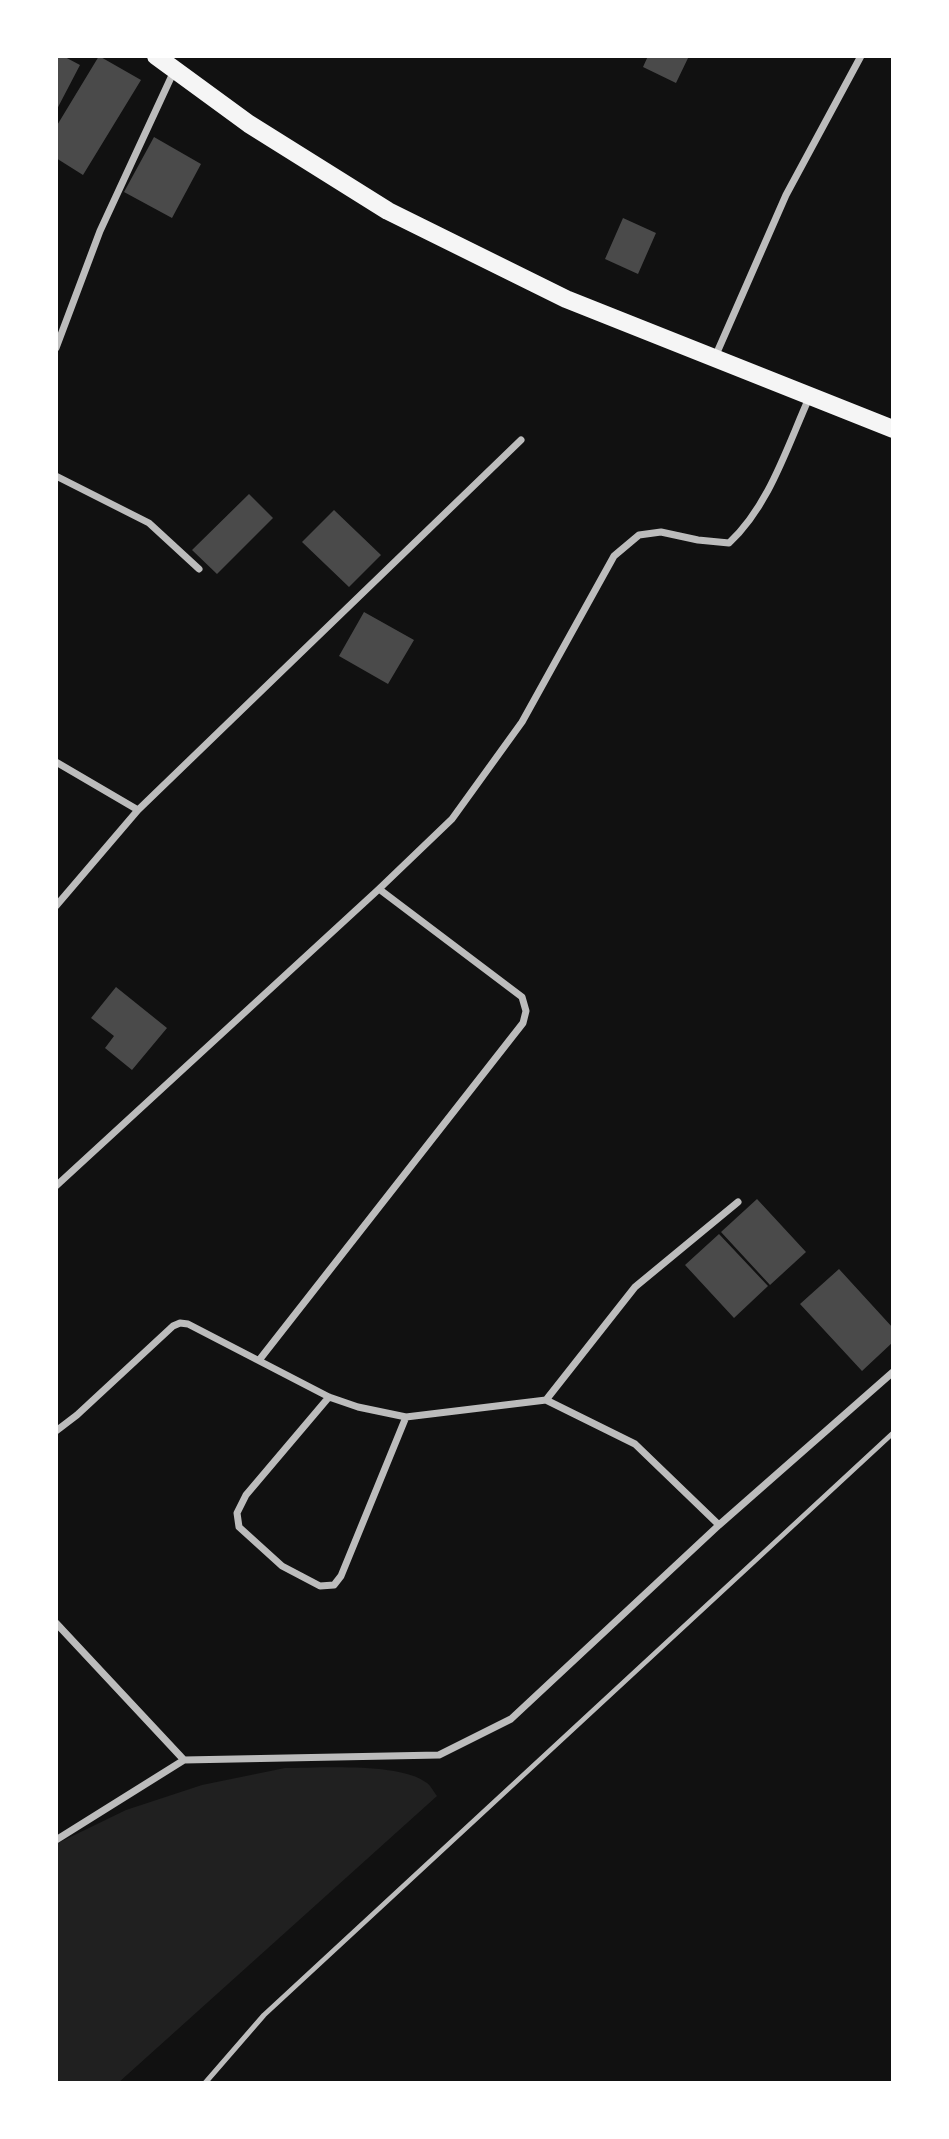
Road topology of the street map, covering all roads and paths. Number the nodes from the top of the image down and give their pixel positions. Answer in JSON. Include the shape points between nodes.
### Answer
{"nodes":[{"id":1,"x":156,"y":56,"type":"edge"},
{"id":2,"x":861,"y":56,"type":"edge"},
{"id":3,"x":174,"y":71,"type":"junction"},
{"id":4,"x":56,"y":348,"type":"edge"},
{"id":5,"x":715,"y":357,"type":"junction"},
{"id":6,"x":810,"y":397,"type":"junction"},
{"id":7,"x":893,"y":429,"type":"edge"},
{"id":8,"x":521,"y":440,"type":"dead end"},
{"id":9,"x":56,"y":476,"type":"edge"},
{"id":10,"x":199,"y":569,"type":"dead end"},
{"id":11,"x":56,"y":762,"type":"edge"},
{"id":12,"x":138,"y":810,"type":"junction"},
{"id":13,"x":379,"y":889,"type":"junction"},
{"id":14,"x":56,"y":905,"type":"edge"},
{"id":15,"x":56,"y":1186,"type":"edge"},
{"id":16,"x":738,"y":1202,"type":"dead end"},
{"id":17,"x":260,"y":1359,"type":"junction"},
{"id":18,"x":893,"y":1372,"type":"edge"},
{"id":19,"x":329,"y":1397,"type":"junction"},
{"id":20,"x":546,"y":1400,"type":"junction"},
{"id":21,"x":406,"y":1417,"type":"junction"},
{"id":22,"x":56,"y":1431,"type":"edge"},
{"id":23,"x":893,"y":1433,"type":"edge"},
{"id":24,"x":719,"y":1525,"type":"junction"},
{"id":25,"x":56,"y":1623,"type":"edge"},
{"id":26,"x":184,"y":1760,"type":"junction"},
{"id":27,"x":56,"y":1840,"type":"edge"},
{"id":28,"x":205,"y":2083,"type":"edge"}],
"edges":[{"from":1,"to":3,"type":"main road"},
{"from":2,"to":5,"type":"street","via":[[786,195]]},
{"from":3,"to":4,"type":"street","via":[[100,231]]},
{"from":3,"to":5,"type":"main road","via":[[387,211],[566,299]]},
{"from":5,"to":6,"type":"main road"},
{"from":6,"to":7,"type":"main road"},
{"from":6,"to":13,"type":"street","via":[[761,503],[729,543],[661,532],[639,535],[614,556],[514,733],[452,819]]},
{"from":8,"to":12,"type":"street"},
{"from":9,"to":10,"type":"street","via":[[149,523]]},
{"from":11,"to":12,"type":"street"},
{"from":12,"to":14,"type":"street"},
{"from":13,"to":15,"type":"street"},
{"from":13,"to":17,"type":"street","via":[[522,997],[523,1023]]},
{"from":16,"to":20,"type":"street","via":[[635,1287]]},
{"from":17,"to":19,"type":"street"},
{"from":17,"to":22,"type":"street","via":[[180,1323]]},
{"from":18,"to":24,"type":"street"},
{"from":19,"to":21,"type":"street"},
{"from":19,"to":21,"type":"street","via":[[246,1495],[237,1513],[239,1527],[282,1566],[320,1586],[334,1585],[341,1576]]},
{"from":20,"to":21,"type":"street"},
{"from":20,"to":24,"type":"street","via":[[635,1444]]},
{"from":23,"to":28,"type":"lane","via":[[274,2005]]},
{"from":24,"to":26,"type":"street","via":[[511,1719],[439,1755]]},
{"from":25,"to":26,"type":"street"},
{"from":26,"to":27,"type":"street"}]}
